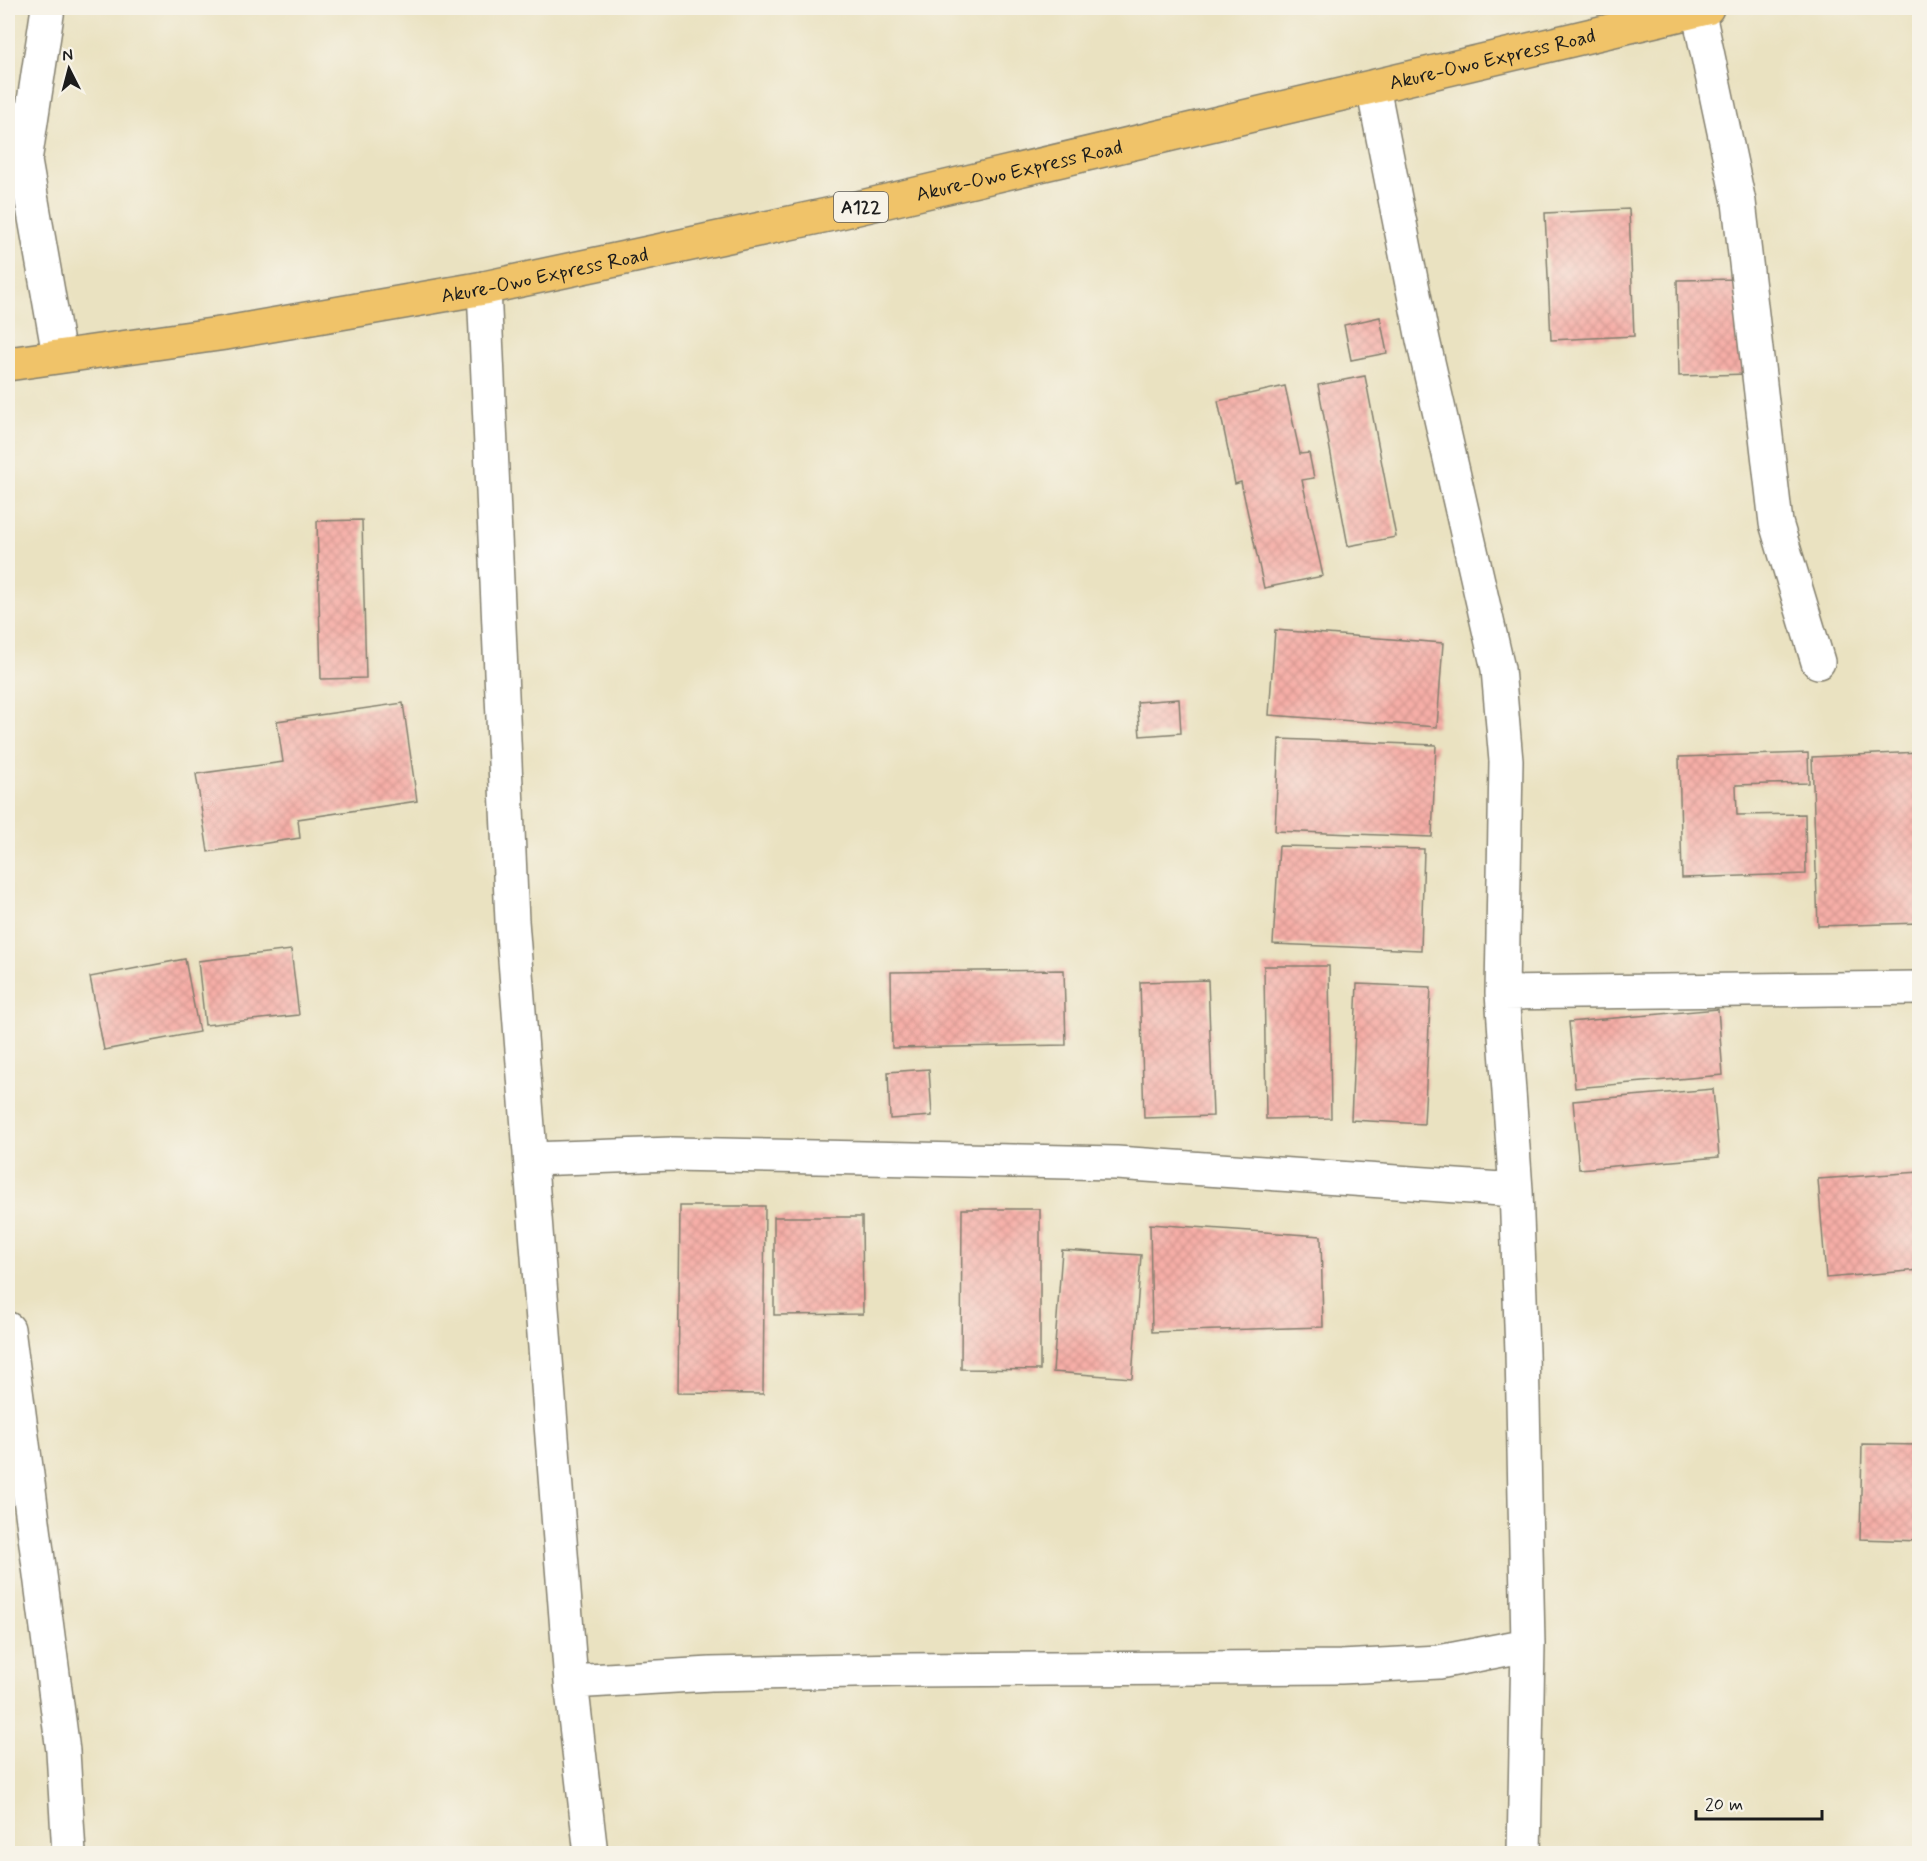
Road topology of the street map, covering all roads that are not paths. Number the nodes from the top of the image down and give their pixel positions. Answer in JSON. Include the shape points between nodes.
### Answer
{"nodes":[{"id":1,"x":48,"y":8,"type":"edge"},
{"id":2,"x":1702,"y":8,"type":"edge"},
{"id":3,"x":1373,"y":87,"type":"junction"},
{"id":4,"x":16,"y":158,"type":"edge"},
{"id":5,"x":483,"y":288,"type":"junction"},
{"id":6,"x":59,"y":356,"type":"junction"},
{"id":7,"x":8,"y":364,"type":"edge"},
{"id":8,"x":1818,"y":662,"type":"dead end"},
{"id":9,"x":1920,"y":988,"type":"edge"},
{"id":10,"x":1502,"y":993,"type":"junction"},
{"id":11,"x":531,"y":1159,"type":"junction"},
{"id":12,"x":1516,"y":1190,"type":"junction"},
{"id":13,"x":8,"y":1329,"type":"edge"},
{"id":14,"x":1528,"y":1645,"type":"junction"},
{"id":15,"x":571,"y":1682,"type":"junction"},
{"id":16,"x":69,"y":1854,"type":"edge"},
{"id":17,"x":591,"y":1854,"type":"edge"},
{"id":18,"x":1524,"y":1854,"type":"edge"}],
"edges":[{"from":1,"to":4,"type":"street","via":[[37,86]]},
{"from":2,"to":3,"type":"highway","name":"Akure-Owo Express Road","number":"A122"},
{"from":2,"to":8,"type":"street","via":[[1739,202],[1776,523]]},
{"from":3,"to":5,"type":"highway","name":"Akure-Owo Express Road","number":"A122","via":[[832,214]]},
{"from":3,"to":10,"type":"street","via":[[1423,340],[1498,669],[1506,761]]},
{"from":4,"to":6,"type":"street"},
{"from":5,"to":6,"type":"highway","name":"Akure-Owo Express Road","number":"A122","via":[[226,333]]},
{"from":5,"to":11,"type":"street","via":[[512,921]]},
{"from":6,"to":7,"type":"highway","name":"Akure-Owo Express Road","number":"A122"},
{"from":9,"to":10,"type":"street"},
{"from":10,"to":12,"type":"street"},
{"from":11,"to":12,"type":"street","via":[[672,1154],[1116,1163]]},
{"from":11,"to":15,"type":"street"},
{"from":12,"to":14,"type":"street"},
{"from":13,"to":16,"type":"street","via":[[63,1751]]},
{"from":14,"to":15,"type":"street","via":[[1439,1662],[1341,1666],[711,1674]]},
{"from":14,"to":18,"type":"street"},
{"from":15,"to":17,"type":"street"}]}
